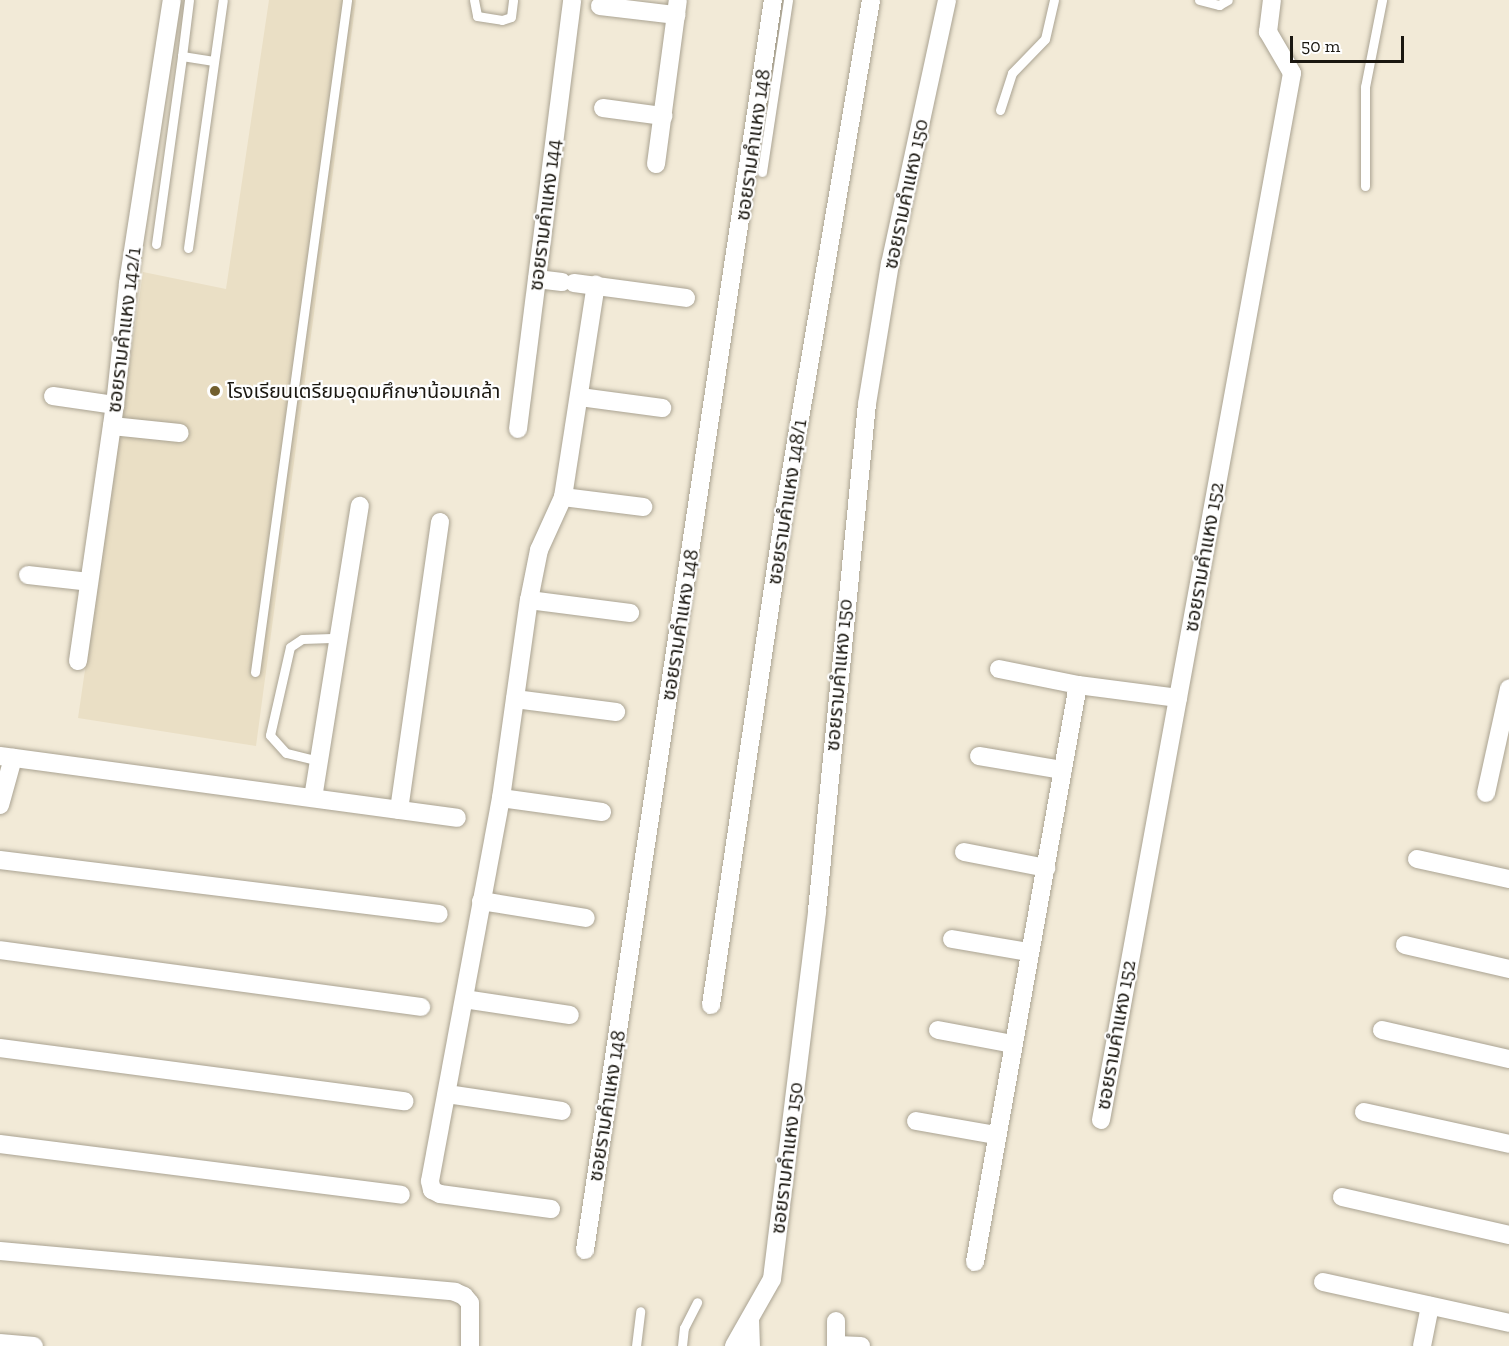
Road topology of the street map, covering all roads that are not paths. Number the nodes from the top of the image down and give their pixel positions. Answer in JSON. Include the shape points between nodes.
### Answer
{"nodes":[{"id":1,"x":172,"y":0,"type":"edge"},
{"id":2,"x":189,"y":0,"type":"edge"},
{"id":3,"x":223,"y":0,"type":"edge"},
{"id":4,"x":347,"y":0,"type":"edge"},
{"id":5,"x":474,"y":0,"type":"edge"},
{"id":6,"x":513,"y":0,"type":"edge"},
{"id":7,"x":572,"y":0,"type":"edge"},
{"id":8,"x":774,"y":0,"type":"edge"},
{"id":9,"x":788,"y":0,"type":"edge"},
{"id":10,"x":871,"y":0,"type":"edge"},
{"id":11,"x":947,"y":0,"type":"edge"},
{"id":12,"x":1054,"y":0,"type":"edge"},
{"id":13,"x":1199,"y":0,"type":"edge"},
{"id":14,"x":1228,"y":0,"type":"edge"},
{"id":15,"x":1272,"y":0,"type":"edge"},
{"id":16,"x":1382,"y":0,"type":"edge"},
{"id":17,"x":600,"y":6,"type":"dead end"},
{"id":18,"x":677,"y":7,"type":"edge"},
{"id":19,"x":182,"y":56,"type":"junction"},
{"id":20,"x":214,"y":61,"type":"junction"},
{"id":21,"x":603,"y":108,"type":"dead end"},
{"id":22,"x":1000,"y":110,"type":"dead end"},
{"id":23,"x":663,"y":116,"type":"junction"},
{"id":24,"x":656,"y":164,"type":"dead end"},
{"id":25,"x":762,"y":172,"type":"dead end"},
{"id":26,"x":1365,"y":186,"type":"dead end"},
{"id":27,"x":156,"y":244,"type":"dead end"},
{"id":28,"x":188,"y":248,"type":"dead end"},
{"id":29,"x":537,"y":279,"type":"junction"},
{"id":30,"x":596,"y":285,"type":"junction"},
{"id":31,"x":686,"y":298,"type":"dead end"},
{"id":32,"x":53,"y":396,"type":"dead end"},
{"id":33,"x":580,"y":397,"type":"junction"},
{"id":34,"x":116,"y":405,"type":"junction"},
{"id":35,"x":662,"y":408,"type":"dead end"},
{"id":36,"x":112,"y":426,"type":"junction"},
{"id":37,"x":518,"y":429,"type":"dead end"},
{"id":38,"x":180,"y":434,"type":"dead end"},
{"id":39,"x":563,"y":498,"type":"junction"},
{"id":40,"x":360,"y":506,"type":"dead end"},
{"id":41,"x":644,"y":507,"type":"dead end"},
{"id":42,"x":440,"y":522,"type":"dead end"},
{"id":43,"x":28,"y":575,"type":"dead end"},
{"id":44,"x":89,"y":582,"type":"junction"},
{"id":45,"x":529,"y":600,"type":"junction"},
{"id":46,"x":630,"y":613,"type":"dead end"},
{"id":47,"x":339,"y":638,"type":"junction"},
{"id":48,"x":78,"y":661,"type":"dead end"},
{"id":49,"x":999,"y":669,"type":"dead end"},
{"id":50,"x":255,"y":672,"type":"dead end"},
{"id":51,"x":1078,"y":685,"type":"junction"},
{"id":52,"x":1509,"y":688,"type":"edge"},
{"id":53,"x":1178,"y":698,"type":"junction"},
{"id":54,"x":515,"y":699,"type":"junction"},
{"id":55,"x":616,"y":712,"type":"dead end"},
{"id":56,"x":980,"y":756,"type":"dead end"},
{"id":57,"x":7,"y":757,"type":"edge"},
{"id":58,"x":319,"y":761,"type":"junction"},
{"id":59,"x":1063,"y":770,"type":"junction"},
{"id":60,"x":1486,"y":793,"type":"dead end"},
{"id":61,"x":313,"y":798,"type":"junction"},
{"id":62,"x":501,"y":798,"type":"junction"},
{"id":63,"x":0,"y":806,"type":"edge"},
{"id":64,"x":399,"y":810,"type":"junction"},
{"id":65,"x":602,"y":812,"type":"dead end"},
{"id":66,"x":457,"y":818,"type":"dead end"},
{"id":67,"x":964,"y":852,"type":"dead end"},
{"id":68,"x":1417,"y":859,"type":"dead end"},
{"id":69,"x":0,"y":860,"type":"edge"},
{"id":70,"x":1046,"y":868,"type":"junction"},
{"id":71,"x":1509,"y":879,"type":"edge"},
{"id":72,"x":481,"y":902,"type":"junction"},
{"id":73,"x":439,"y":914,"type":"dead end"},
{"id":74,"x":586,"y":918,"type":"dead end"},
{"id":75,"x":952,"y":939,"type":"dead end"},
{"id":76,"x":1405,"y":945,"type":"dead end"},
{"id":77,"x":0,"y":950,"type":"edge"},
{"id":78,"x":1029,"y":952,"type":"junction"},
{"id":79,"x":1509,"y":969,"type":"edge"},
{"id":80,"x":464,"y":999,"type":"junction"},
{"id":81,"x":711,"y":1005,"type":"dead end"},
{"id":82,"x":421,"y":1007,"type":"dead end"},
{"id":83,"x":570,"y":1015,"type":"dead end"},
{"id":84,"x":938,"y":1030,"type":"dead end"},
{"id":85,"x":1382,"y":1030,"type":"dead end"},
{"id":86,"x":1013,"y":1044,"type":"junction"},
{"id":87,"x":0,"y":1048,"type":"edge"},
{"id":88,"x":1509,"y":1059,"type":"edge"},
{"id":89,"x":447,"y":1094,"type":"junction"},
{"id":90,"x":405,"y":1101,"type":"dead end"},
{"id":91,"x":562,"y":1111,"type":"dead end"},
{"id":92,"x":1364,"y":1112,"type":"dead end"},
{"id":93,"x":1101,"y":1120,"type":"dead end"},
{"id":94,"x":916,"y":1121,"type":"dead end"},
{"id":95,"x":995,"y":1135,"type":"junction"},
{"id":96,"x":0,"y":1144,"type":"edge"},
{"id":97,"x":1509,"y":1144,"type":"edge"},
{"id":98,"x":401,"y":1195,"type":"dead end"},
{"id":99,"x":1342,"y":1197,"type":"dead end"},
{"id":100,"x":551,"y":1209,"type":"dead end"},
{"id":101,"x":1509,"y":1235,"type":"edge"},
{"id":102,"x":585,"y":1250,"type":"dead end"},
{"id":103,"x":0,"y":1251,"type":"edge"},
{"id":104,"x":975,"y":1262,"type":"dead end"},
{"id":105,"x":1323,"y":1282,"type":"dead end"},
{"id":106,"x":697,"y":1302,"type":"dead end"},
{"id":107,"x":1430,"y":1306,"type":"junction"},
{"id":108,"x":640,"y":1311,"type":"dead end"},
{"id":109,"x":750,"y":1319,"type":"junction"},
{"id":110,"x":836,"y":1321,"type":"dead end"},
{"id":111,"x":1509,"y":1323,"type":"edge"},
{"id":112,"x":0,"y":1343,"type":"edge"},
{"id":113,"x":33,"y":1346,"type":"edge"},
{"id":114,"x":470,"y":1346,"type":"edge"},
{"id":115,"x":636,"y":1346,"type":"edge"},
{"id":116,"x":682,"y":1346,"type":"edge"},
{"id":117,"x":734,"y":1346,"type":"edge"},
{"id":118,"x":751,"y":1346,"type":"edge"},
{"id":119,"x":836,"y":1346,"type":"edge"},
{"id":120,"x":861,"y":1346,"type":"edge"},
{"id":121,"x":1422,"y":1346,"type":"edge"}],
"edges":[{"from":1,"to":34,"type":"street","name":"ซอยรามคำแหง 142/1","via":[[128,283]]},
{"from":2,"to":19,"type":"lane"},
{"from":3,"to":20,"type":"lane"},
{"from":4,"to":50,"type":"lane"},
{"from":5,"to":6,"type":"lane","via":[[477,16],[502,20],[511,17]]},
{"from":7,"to":29,"type":"street","name":"ซอยรามคำแหง 144"},
{"from":8,"to":102,"type":"street","name":"ซอยรามคำแหง 148"},
{"from":9,"to":25,"type":"lane"},
{"from":10,"to":81,"type":"street","name":"ซอยรามคำแหง 148/1","via":[[785,507]]},
{"from":11,"to":109,"type":"street","name":"ซอยรามคำแหง 150","via":[[890,264],[867,404],[817,911],[776,1249],[772,1279]]},
{"from":12,"to":22,"type":"lane","via":[[1045,39],[1012,73]]},
{"from":13,"to":14,"type":"lane","via":[[1219,5]]},
{"from":15,"to":53,"type":"street","name":"ซอยรามคำแหง 152","via":[[1268,32],[1292,73]]},
{"from":16,"to":26,"type":"lane","via":[[1365,87]]},
{"from":17,"to":18,"type":"street"},
{"from":18,"to":23,"type":"street"},
{"from":19,"to":20,"type":"lane"},
{"from":19,"to":27,"type":"lane"},
{"from":20,"to":28,"type":"lane"},
{"from":21,"to":23,"type":"street"},
{"from":23,"to":24,"type":"street"},
{"from":29,"to":30,"type":"street"},
{"from":29,"to":37,"type":"street","name":"ซอยรามคำแหง 144"},
{"from":30,"to":31,"type":"street"},
{"from":30,"to":33,"type":"street"},
{"from":32,"to":34,"type":"street"},
{"from":33,"to":35,"type":"street"},
{"from":33,"to":39,"type":"street"},
{"from":34,"to":36,"type":"street","name":"ซอยรามคำแหง 142/1"},
{"from":36,"to":38,"type":"street"},
{"from":36,"to":44,"type":"street","name":"ซอยรามคำแหง 142/1"},
{"from":39,"to":41,"type":"street"},
{"from":39,"to":45,"type":"street","via":[[539,550]]},
{"from":40,"to":47,"type":"street"},
{"from":42,"to":64,"type":"street"},
{"from":43,"to":44,"type":"street"},
{"from":44,"to":48,"type":"street","name":"ซอยรามคำแหง 142/1"},
{"from":45,"to":46,"type":"street"},
{"from":45,"to":54,"type":"street"},
{"from":47,"to":58,"type":"street"},
{"from":47,"to":58,"type":"lane","via":[[302,639],[290,647],[270,735],[286,753]]},
{"from":49,"to":51,"type":"street"},
{"from":51,"to":53,"type":"street"},
{"from":51,"to":59,"type":"street"},
{"from":52,"to":60,"type":"street"},
{"from":53,"to":93,"type":"street","name":"ซอยรามคำแหง 152"},
{"from":54,"to":55,"type":"street"},
{"from":54,"to":62,"type":"street"},
{"from":56,"to":59,"type":"street"},
{"from":57,"to":61,"type":"street"},
{"from":57,"to":63,"type":"street"},
{"from":58,"to":61,"type":"street"},
{"from":59,"to":70,"type":"street"},
{"from":61,"to":64,"type":"street"},
{"from":62,"to":65,"type":"street"},
{"from":62,"to":72,"type":"street"},
{"from":64,"to":66,"type":"street"},
{"from":67,"to":70,"type":"street"},
{"from":68,"to":71,"type":"street"},
{"from":69,"to":73,"type":"street"},
{"from":70,"to":78,"type":"street"},
{"from":72,"to":74,"type":"street"},
{"from":72,"to":80,"type":"street"},
{"from":75,"to":78,"type":"street"},
{"from":76,"to":79,"type":"street"},
{"from":77,"to":82,"type":"street"},
{"from":78,"to":86,"type":"street"},
{"from":80,"to":83,"type":"street"},
{"from":80,"to":89,"type":"street"},
{"from":84,"to":86,"type":"street"},
{"from":85,"to":88,"type":"street"},
{"from":86,"to":95,"type":"street"},
{"from":87,"to":90,"type":"street"},
{"from":89,"to":91,"type":"street"},
{"from":89,"to":100,"type":"street","via":[[430,1181],[432,1190]]},
{"from":92,"to":97,"type":"street"},
{"from":94,"to":95,"type":"street"},
{"from":95,"to":104,"type":"street"},
{"from":96,"to":98,"type":"street"},
{"from":99,"to":101,"type":"street"},
{"from":103,"to":114,"type":"street","via":[[454,1292],[470,1303]]},
{"from":105,"to":107,"type":"street"},
{"from":106,"to":116,"type":"lane","via":[[684,1328]]},
{"from":107,"to":111,"type":"street"},
{"from":107,"to":121,"type":"street"},
{"from":108,"to":115,"type":"lane"},
{"from":109,"to":117,"type":"street","name":"ซอยรามคำแหง 150"},
{"from":109,"to":118,"type":"street"},
{"from":110,"to":119,"type":"street"},
{"from":112,"to":113,"type":"street"},
{"from":119,"to":120,"type":"street"}]}
